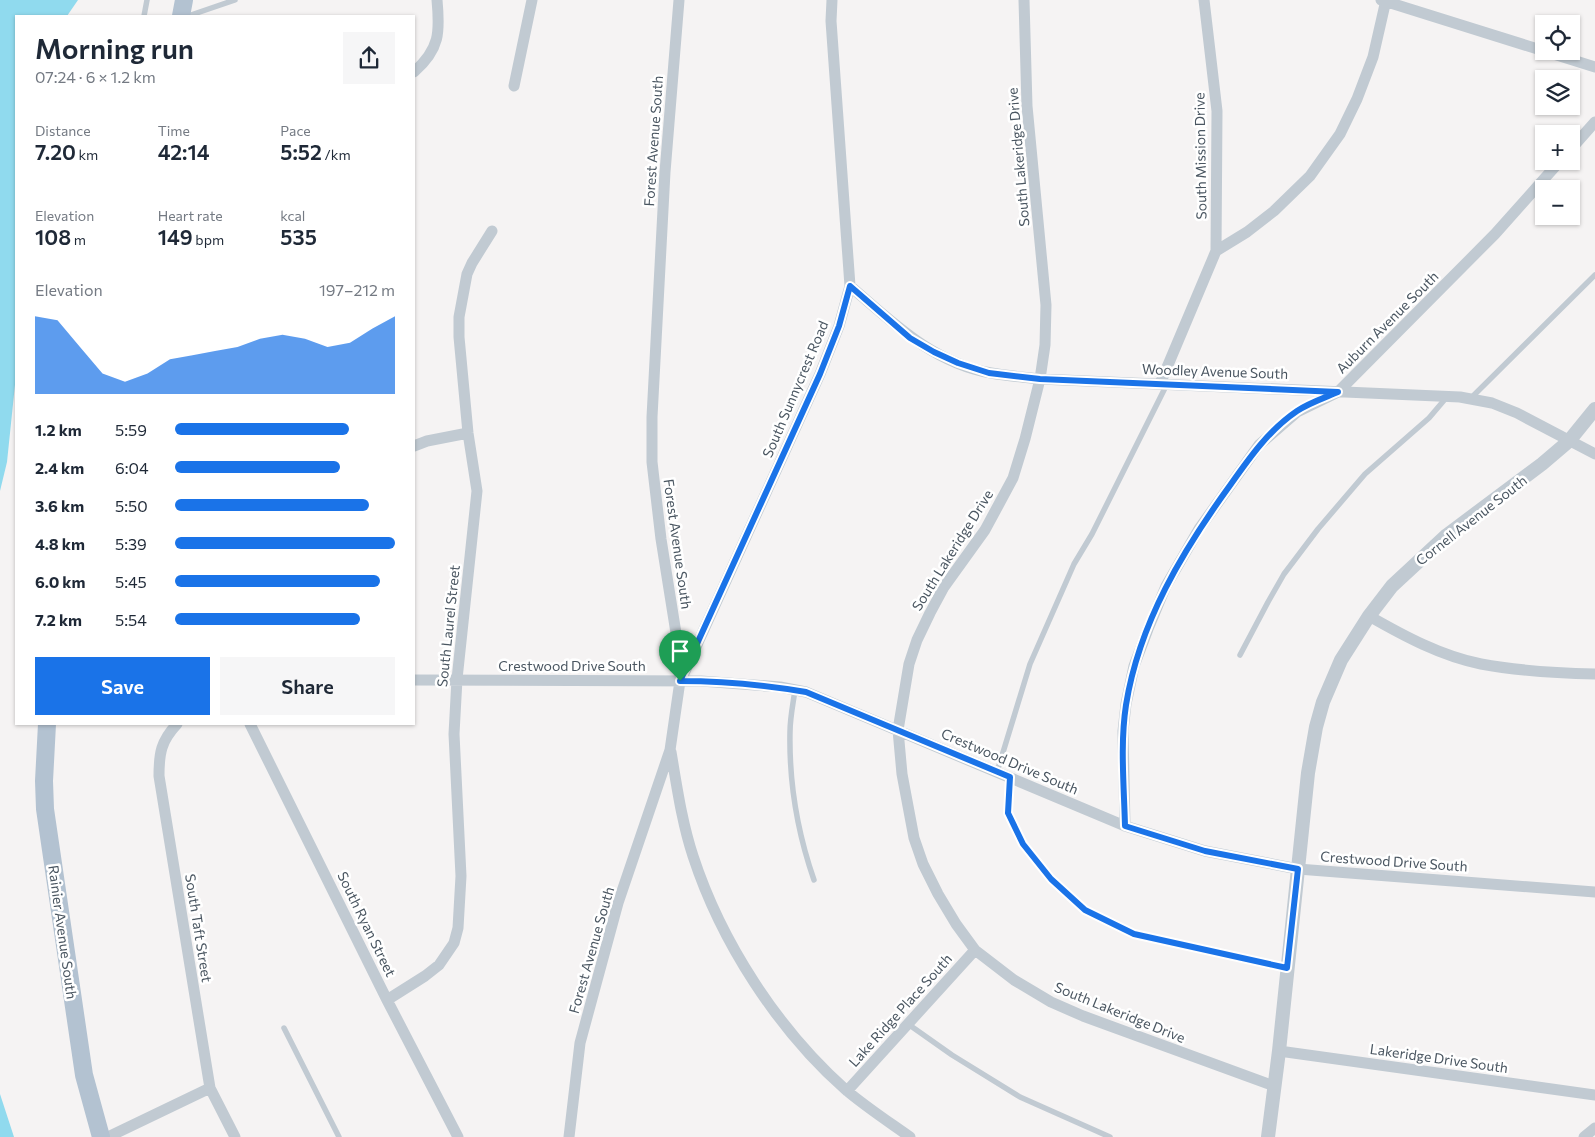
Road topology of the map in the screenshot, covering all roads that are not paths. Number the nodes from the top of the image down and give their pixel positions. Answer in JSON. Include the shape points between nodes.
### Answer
{"nodes":[{"id":1,"x":147,"y":0,"type":"edge"},
{"id":2,"x":184,"y":0,"type":"edge"},
{"id":3,"x":234,"y":0,"type":"edge"},
{"id":4,"x":437,"y":0,"type":"edge"},
{"id":5,"x":532,"y":0,"type":"edge"},
{"id":6,"x":679,"y":0,"type":"edge"},
{"id":7,"x":832,"y":0,"type":"edge"},
{"id":8,"x":1024,"y":0,"type":"edge"},
{"id":9,"x":1204,"y":0,"type":"edge"},
{"id":10,"x":1384,"y":1,"type":"edge"},
{"id":11,"x":144,"y":15,"type":"edge"},
{"id":12,"x":181,"y":15,"type":"edge"},
{"id":13,"x":191,"y":15,"type":"edge"},
{"id":14,"x":1535,"y":48,"type":"edge"},
{"id":15,"x":1573,"y":60,"type":"edge"},
{"id":16,"x":1595,"y":67,"type":"edge"},
{"id":17,"x":415,"y":71,"type":"edge"},
{"id":18,"x":514,"y":86,"type":"dead end"},
{"id":19,"x":1595,"y":122,"type":"edge"},
{"id":20,"x":1580,"y":139,"type":"edge"},
{"id":21,"x":1552,"y":170,"type":"edge"},
{"id":22,"x":492,"y":231,"type":"dead end"},
{"id":23,"x":1216,"y":251,"type":"junction"},
{"id":24,"x":1595,"y":275,"type":"edge"},
{"id":25,"x":850,"y":286,"type":"junction"},
{"id":26,"x":1040,"y":379,"type":"junction"},
{"id":27,"x":1163,"y":384,"type":"junction"},
{"id":28,"x":1338,"y":392,"type":"junction"},
{"id":29,"x":1447,"y":396,"type":"junction"},
{"id":30,"x":1470,"y":399,"type":"junction"},
{"id":31,"x":1595,"y":409,"type":"edge"},
{"id":32,"x":468,"y":433,"type":"junction"},
{"id":33,"x":1569,"y":441,"type":"junction"},
{"id":34,"x":415,"y":446,"type":"edge"},
{"id":35,"x":1595,"y":454,"type":"edge"},
{"id":36,"x":1369,"y":616,"type":"junction"},
{"id":37,"x":1240,"y":655,"type":"dead end"},
{"id":38,"x":1595,"y":674,"type":"edge"},
{"id":39,"x":415,"y":680,"type":"edge"},
{"id":40,"x":457,"y":680,"type":"junction"},
{"id":41,"x":680,"y":681,"type":"junction"},
{"id":42,"x":795,"y":690,"type":"junction"},
{"id":43,"x":47,"y":725,"type":"edge"},
{"id":44,"x":176,"y":725,"type":"edge"},
{"id":45,"x":250,"y":725,"type":"edge"},
{"id":46,"x":898,"y":730,"type":"junction"},
{"id":47,"x":670,"y":750,"type":"junction"},
{"id":48,"x":997,"y":772,"type":"junction"},
{"id":49,"x":1010,"y":777,"type":"junction"},
{"id":50,"x":1125,"y":826,"type":"junction"},
{"id":51,"x":1298,"y":869,"type":"junction"},
{"id":52,"x":814,"y":880,"type":"dead end"},
{"id":53,"x":1595,"y":892,"type":"edge"},
{"id":54,"x":976,"y":950,"type":"junction"},
{"id":55,"x":1287,"y":968,"type":"junction"},
{"id":56,"x":388,"y":1000,"type":"junction"},
{"id":57,"x":908,"y":1024,"type":"junction"},
{"id":58,"x":284,"y":1028,"type":"dead end"},
{"id":59,"x":1278,"y":1051,"type":"junction"},
{"id":60,"x":1274,"y":1086,"type":"junction"},
{"id":61,"x":210,"y":1088,"type":"junction"},
{"id":62,"x":846,"y":1091,"type":"junction"},
{"id":63,"x":1595,"y":1094,"type":"edge"},
{"id":64,"x":1595,"y":1128,"type":"edge"},
{"id":65,"x":101,"y":1137,"type":"edge"},
{"id":66,"x":108,"y":1137,"type":"edge"},
{"id":67,"x":235,"y":1137,"type":"edge"},
{"id":68,"x":339,"y":1137,"type":"edge"},
{"id":69,"x":458,"y":1137,"type":"edge"},
{"id":70,"x":569,"y":1137,"type":"edge"},
{"id":71,"x":910,"y":1137,"type":"edge"},
{"id":72,"x":1110,"y":1137,"type":"edge"},
{"id":73,"x":1268,"y":1137,"type":"edge"},
{"id":74,"x":1584,"y":1137,"type":"edge"}],
"edges":[{"from":1,"to":11,"type":"lane"},
{"from":2,"to":12,"type":"main road"},
{"from":3,"to":13,"type":"lane"},
{"from":4,"to":17,"type":"street","via":[[437,39],[426,60]]},
{"from":5,"to":18,"type":"street"},
{"from":6,"to":41,"type":"street","name":"Forest Avenue South","via":[[665,172],[652,462]]},
{"from":7,"to":25,"type":"street","name":"South Sunnycrest Road"},
{"from":8,"to":26,"type":"street","name":"South Lakeridge Drive","via":[[1027,106],[1046,305]]},
{"from":9,"to":23,"type":"street","name":"South Mission Drive","via":[[1217,111]]},
{"from":10,"to":14,"type":"street"},
{"from":10,"to":23,"type":"street","via":[[1373,57],[1340,134],[1310,176],[1281,204],[1247,232]]},
{"from":15,"to":16,"type":"street"},
{"from":19,"to":20,"type":"street"},
{"from":21,"to":28,"type":"street","name":"Auburn Avenue South","via":[[1495,234]]},
{"from":22,"to":32,"type":"street","name":"South Laurel Street","via":[[467,274],[459,317]]},
{"from":23,"to":27,"type":"street"},
{"from":24,"to":30,"type":"lane"},
{"from":25,"to":26,"type":"street","name":"Woodley Avenue South","via":[[910,338],[934,352],[989,373]]},
{"from":25,"to":41,"type":"street","name":"South Sunnycrest Road","via":[[820,374]]},
{"from":26,"to":27,"type":"street","name":"Woodley Avenue South"},
{"from":26,"to":46,"type":"street","name":"South Lakeridge Drive","via":[[1013,478],[985,530],[944,587],[917,640],[908,664]]},
{"from":27,"to":28,"type":"street","name":"Woodley Avenue South"},
{"from":27,"to":48,"type":"lane","via":[[1092,534],[1074,564],[1030,664]]},
{"from":28,"to":29,"type":"street","name":"Woodley Avenue South"},
{"from":28,"to":50,"type":"street","name":"Auburn Avenue South","via":[[1296,412],[1259,445],[1199,529],[1166,586],[1134,666],[1126,704],[1123,731]]},
{"from":29,"to":30,"type":"street","name":"Woodley Avenue South"},
{"from":29,"to":37,"type":"lane","via":[[1429,418],[1364,474],[1318,529],[1284,574]]},
{"from":30,"to":33,"type":"street","name":"Woodley Avenue South","via":[[1517,413]]},
{"from":31,"to":33,"type":"street","name":"Cornell Avenue South"},
{"from":32,"to":34,"type":"street"},
{"from":32,"to":40,"type":"street","name":"South Laurel Street","via":[[478,491]]},
{"from":33,"to":35,"type":"street","name":"Woodley Avenue South"},
{"from":33,"to":36,"type":"street","name":"Cornell Avenue South","via":[[1446,535],[1392,586]]},
{"from":36,"to":38,"type":"street","via":[[1428,647],[1479,664],[1518,670]]},
{"from":36,"to":51,"type":"street","name":"Cornell Avenue South","via":[[1341,660],[1323,702],[1308,773]]},
{"from":39,"to":40,"type":"street","name":"Crestwood Drive South"},
{"from":40,"to":41,"type":"street","name":"Crestwood Drive South"},
{"from":40,"to":56,"type":"street","name":"South Laurel Street","via":[[454,734],[461,876],[458,928],[454,943],[439,965]]},
{"from":41,"to":42,"type":"street","name":"Crestwood Drive South"},
{"from":41,"to":47,"type":"street","name":"Forest Avenue South"},
{"from":42,"to":46,"type":"street","name":"Crestwood Drive South"},
{"from":42,"to":52,"type":"lane","via":[[790,732],[794,803]]},
{"from":43,"to":65,"type":"main road","name":"Rainier Avenue South","via":[[45,809],[84,1075]]},
{"from":44,"to":61,"type":"street","name":"South Taft Street","via":[[160,748],[159,776]]},
{"from":45,"to":56,"type":"street","name":"South Ryan Street"},
{"from":46,"to":48,"type":"street","name":"Crestwood Drive South"},
{"from":46,"to":54,"type":"street","name":"South Lakeridge Drive","via":[[902,774],[914,838],[923,864],[956,924]]},
{"from":47,"to":62,"type":"street","via":[[693,855],[722,927],[738,957],[786,1025]]},
{"from":47,"to":70,"type":"street","name":"Forest Avenue South","via":[[618,903],[580,1043]]},
{"from":48,"to":49,"type":"street","name":"Crestwood Drive South"},
{"from":49,"to":50,"type":"street","name":"Crestwood Drive South"},
{"from":49,"to":55,"type":"lane","via":[[1008,813],[1023,844],[1051,879],[1085,910],[1134,934]]},
{"from":50,"to":51,"type":"street","name":"Crestwood Drive South","via":[[1205,851]]},
{"from":51,"to":53,"type":"street","name":"Crestwood Drive South"},
{"from":51,"to":55,"type":"street","name":"Cornell Avenue South"},
{"from":54,"to":57,"type":"street","name":"Lake Ridge Place South"},
{"from":54,"to":60,"type":"street","name":"South Lakeridge Drive","via":[[1014,980],[1051,1002]]},
{"from":55,"to":59,"type":"street","name":"Cornell Avenue South"},
{"from":56,"to":69,"type":"street","name":"South Ryan Street"},
{"from":57,"to":62,"type":"street","name":"Lake Ridge Place South"},
{"from":57,"to":72,"type":"lane","via":[[1020,1097]]},
{"from":58,"to":68,"type":"lane"},
{"from":59,"to":60,"type":"street","name":"Cornell Avenue South"},
{"from":59,"to":63,"type":"street","name":"Lakeridge Drive South"},
{"from":60,"to":73,"type":"street","name":"Cornell Avenue South"},
{"from":61,"to":66,"type":"street"},
{"from":61,"to":67,"type":"street","name":"South Taft Street"},
{"from":62,"to":71,"type":"street"},
{"from":64,"to":74,"type":"street"}]}
